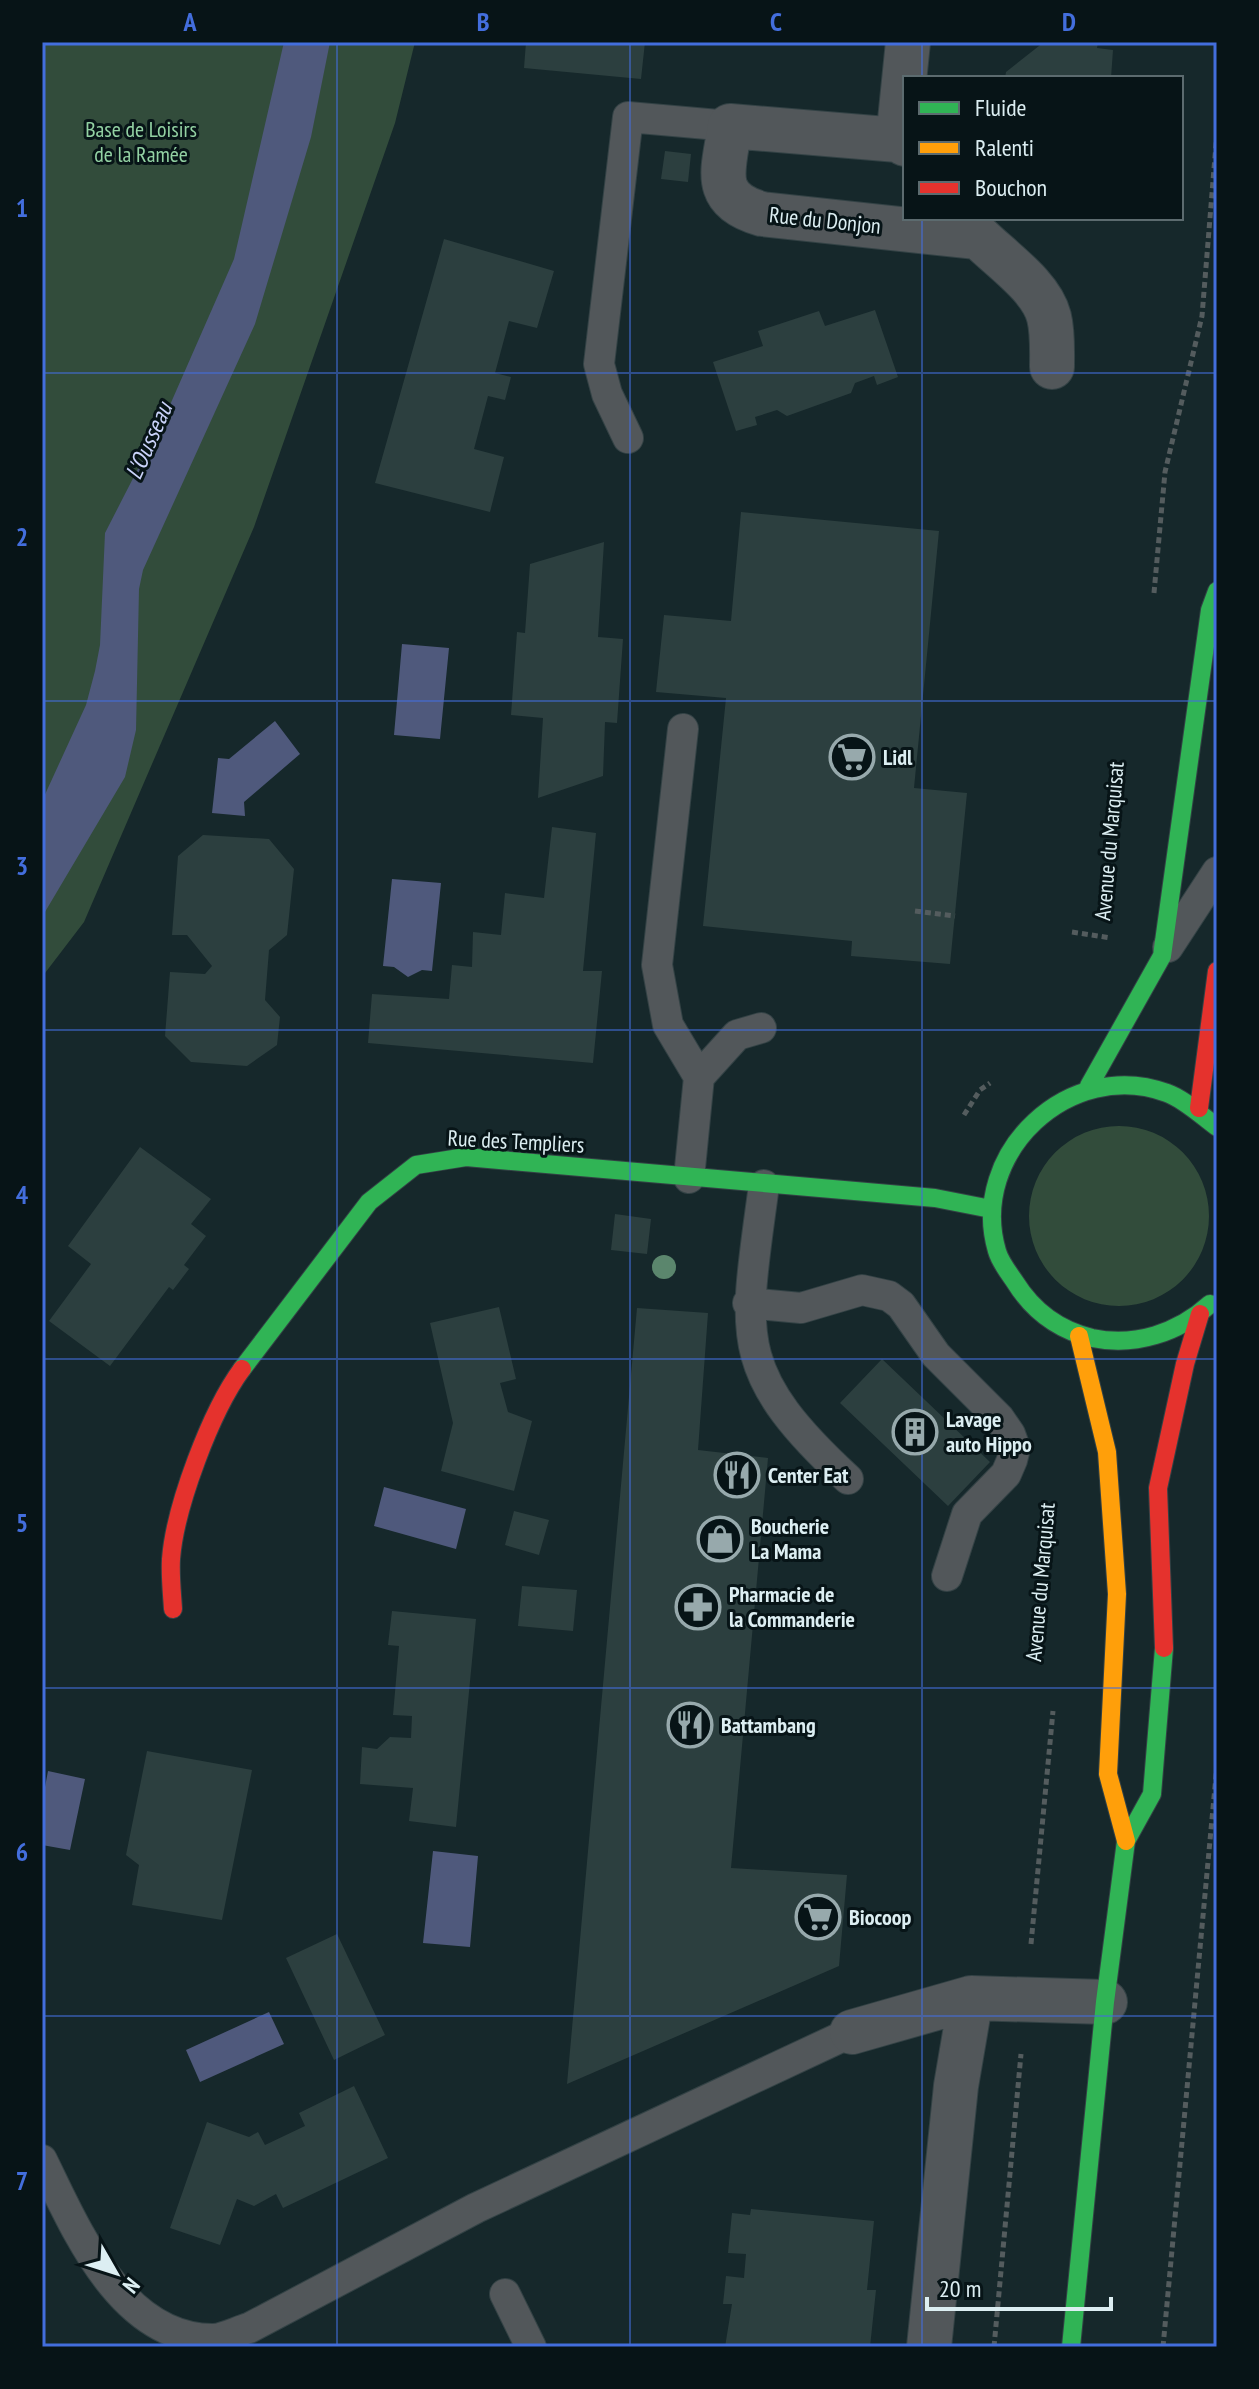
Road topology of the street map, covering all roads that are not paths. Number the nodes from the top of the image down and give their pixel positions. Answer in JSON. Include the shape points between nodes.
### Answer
{"nodes":[{"id":1,"x":908,"y":42,"type":"edge"},
{"id":2,"x":906,"y":76,"type":"edge"},
{"id":3,"x":730,"y":126,"type":"junction"},
{"id":4,"x":902,"y":142,"type":"edge"},
{"id":5,"x":968,"y":227,"type":"edge"},
{"id":6,"x":1052,"y":367,"type":"dead end"},
{"id":7,"x":628,"y":438,"type":"dead end"},
{"id":8,"x":1217,"y":591,"type":"edge"},
{"id":9,"x":683,"y":729,"type":"dead end"},
{"id":10,"x":1217,"y":872,"type":"edge"},
{"id":11,"x":1162,"y":956,"type":"junction"},
{"id":12,"x":1217,"y":971,"type":"edge"},
{"id":13,"x":761,"y":1028,"type":"dead end"},
{"id":14,"x":699,"y":1077,"type":"junction"},
{"id":15,"x":1089,"y":1086,"type":"junction"},
{"id":16,"x":1199,"y":1108,"type":"junction"},
{"id":17,"x":1217,"y":1127,"type":"edge"},
{"id":18,"x":689,"y":1178,"type":"junction"},
{"id":19,"x":764,"y":1185,"type":"junction"},
{"id":20,"x":991,"y":1209,"type":"junction"},
{"id":21,"x":1217,"y":1297,"type":"edge"},
{"id":22,"x":748,"y":1303,"type":"junction"},
{"id":23,"x":1200,"y":1314,"type":"junction"},
{"id":24,"x":1079,"y":1336,"type":"junction"},
{"id":25,"x":848,"y":1479,"type":"dead end"},
{"id":26,"x":947,"y":1576,"type":"dead end"},
{"id":27,"x":173,"y":1609,"type":"dead end"},
{"id":28,"x":1126,"y":1841,"type":"junction"},
{"id":29,"x":971,"y":1998,"type":"junction"},
{"id":30,"x":1105,"y":2002,"type":"junction"},
{"id":31,"x":852,"y":2032,"type":"joint"},
{"id":32,"x":42,"y":2160,"type":"edge"},
{"id":33,"x":505,"y":2294,"type":"dead end"},
{"id":34,"x":214,"y":2343,"type":"edge"},
{"id":35,"x":531,"y":2347,"type":"edge"},
{"id":36,"x":929,"y":2347,"type":"edge"},
{"id":37,"x":1071,"y":2347,"type":"edge"}],
"edges":[{"from":1,"to":2,"type":"street"},
{"from":3,"to":4,"type":"street"},
{"from":3,"to":5,"type":"street","name":"Rue du Donjon","via":[[722,182],[726,194],[744,209]]},
{"from":3,"to":7,"type":"lane","via":[[628,117],[599,364]]},
{"from":5,"to":6,"type":"street","name":"Rue du Donjon","via":[[1041,299],[1049,316]]},
{"from":8,"to":11,"type":"main road","via":[[1210,610]]},
{"from":9,"to":14,"type":"lane","via":[[657,965],[668,1025]]},
{"from":10,"to":11,"type":"lane"},
{"from":11,"to":15,"type":"main road"},
{"from":12,"to":16,"type":"main road"},
{"from":13,"to":14,"type":"lane","via":[[737,1035]]},
{"from":14,"to":18,"type":"lane"},
{"from":15,"to":16,"type":"main road","via":[[1128,1082],[1165,1090]]},
{"from":15,"to":20,"type":"main road","via":[[1051,1103],[1020,1131],[999,1168]]},
{"from":16,"to":17,"type":"main road"},
{"from":18,"to":19,"type":"main road","name":"Rue des Templiers"},
{"from":18,"to":27,"type":"main road","name":"Rue des Templiers","via":[[466,1157],[416,1165],[391,1182],[369,1202],[229,1387],[185,1500],[171,1558]]},
{"from":19,"to":20,"type":"main road","name":"Rue des Templiers","via":[[935,1198]]},
{"from":19,"to":22,"type":"lane"},
{"from":20,"to":24,"type":"main road","via":[[996,1250],[1014,1287],[1042,1316]]},
{"from":21,"to":23,"type":"main road"},
{"from":22,"to":25,"type":"lane","via":[[756,1365],[770,1390],[807,1441]]},
{"from":22,"to":26,"type":"lane","via":[[801,1308],[862,1290],[889,1296],[936,1355],[999,1418],[1015,1448],[1012,1460],[1006,1474],[967,1514]]},
{"from":23,"to":24,"type":"main road","via":[[1163,1335],[1121,1342]]},
{"from":23,"to":28,"type":"main road","via":[[1158,1488],[1165,1632],[1152,1794]]},
{"from":24,"to":28,"type":"main road","via":[[1107,1452],[1117,1594],[1108,1774]]},
{"from":28,"to":30,"type":"main road"},
{"from":29,"to":30,"type":"street"},
{"from":29,"to":31,"type":"street"},
{"from":29,"to":36,"type":"street","via":[[956,2086]]},
{"from":30,"to":37,"type":"main road"},
{"from":31,"to":34,"type":"lane","via":[[488,2202]]},
{"from":32,"to":34,"type":"lane","via":[[108,2280],[131,2305],[181,2334]]},
{"from":33,"to":35,"type":"lane"}]}
